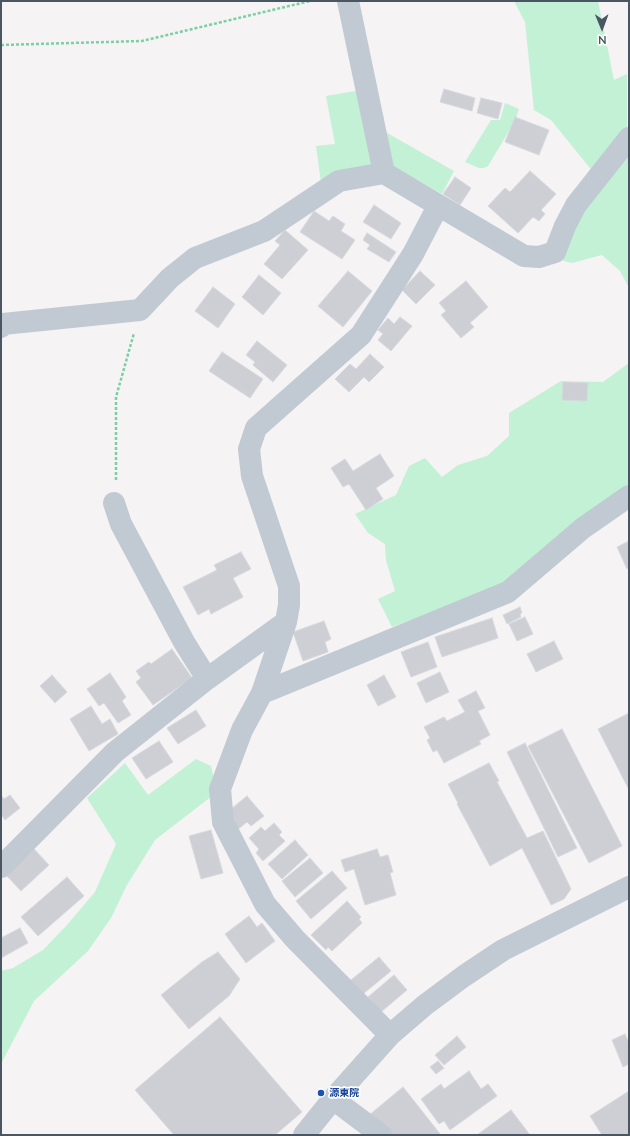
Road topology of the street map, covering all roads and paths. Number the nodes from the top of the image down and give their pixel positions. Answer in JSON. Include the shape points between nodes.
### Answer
{"nodes":[{"id":1,"x":310,"y":1,"type":"edge"},
{"id":2,"x":348,"y":1,"type":"edge"},
{"id":3,"x":1,"y":45,"type":"edge"},
{"id":4,"x":629,"y":138,"type":"edge"},
{"id":5,"x":384,"y":173,"type":"junction"},
{"id":6,"x":438,"y":206,"type":"junction"},
{"id":7,"x":140,"y":310,"type":"junction"},
{"id":8,"x":1,"y":327,"type":"edge"},
{"id":9,"x":629,"y":496,"type":"edge"},
{"id":10,"x":114,"y":503,"type":"joint"},
{"id":11,"x":286,"y":622,"type":"junction"},
{"id":12,"x":207,"y":679,"type":"junction"},
{"id":13,"x":262,"y":693,"type":"junction"},
{"id":14,"x":1,"y":867,"type":"edge"},
{"id":15,"x":629,"y":887,"type":"edge"},
{"id":16,"x":390,"y":1035,"type":"junction"},
{"id":17,"x":334,"y":1098,"type":"junction"},
{"id":18,"x":304,"y":1135,"type":"edge"},
{"id":19,"x":381,"y":1135,"type":"edge"}],
"edges":[{"from":1,"to":3,"type":"path","via":[[142,41]]},
{"from":2,"to":5,"type":"street"},
{"from":4,"to":6,"type":"street","via":[[576,204],[555,252],[539,257],[524,256]]},
{"from":5,"to":6,"type":"street"},
{"from":5,"to":7,"type":"street","via":[[339,181],[264,231],[195,258],[170,278]]},
{"from":6,"to":11,"type":"street","via":[[414,254],[361,335],[256,428],[249,449],[252,476],[289,586]]},
{"from":7,"to":8,"type":"street","via":[[3,324]]},
{"from":7,"to":10,"type":"path","via":[[116,396]]},
{"from":9,"to":13,"type":"street","via":[[582,528],[508,592]]},
{"from":10,"to":12,"type":"street","via":[[121,524],[184,642]]},
{"from":11,"to":12,"type":"street"},
{"from":11,"to":13,"type":"street"},
{"from":12,"to":14,"type":"street","via":[[115,752]]},
{"from":13,"to":16,"type":"street","via":[[242,730],[220,789],[223,822],[265,904],[295,939]]},
{"from":15,"to":16,"type":"street","via":[[504,950],[458,980]]},
{"from":16,"to":17,"type":"street"},
{"from":17,"to":18,"type":"street"},
{"from":17,"to":19,"type":"street"}]}
